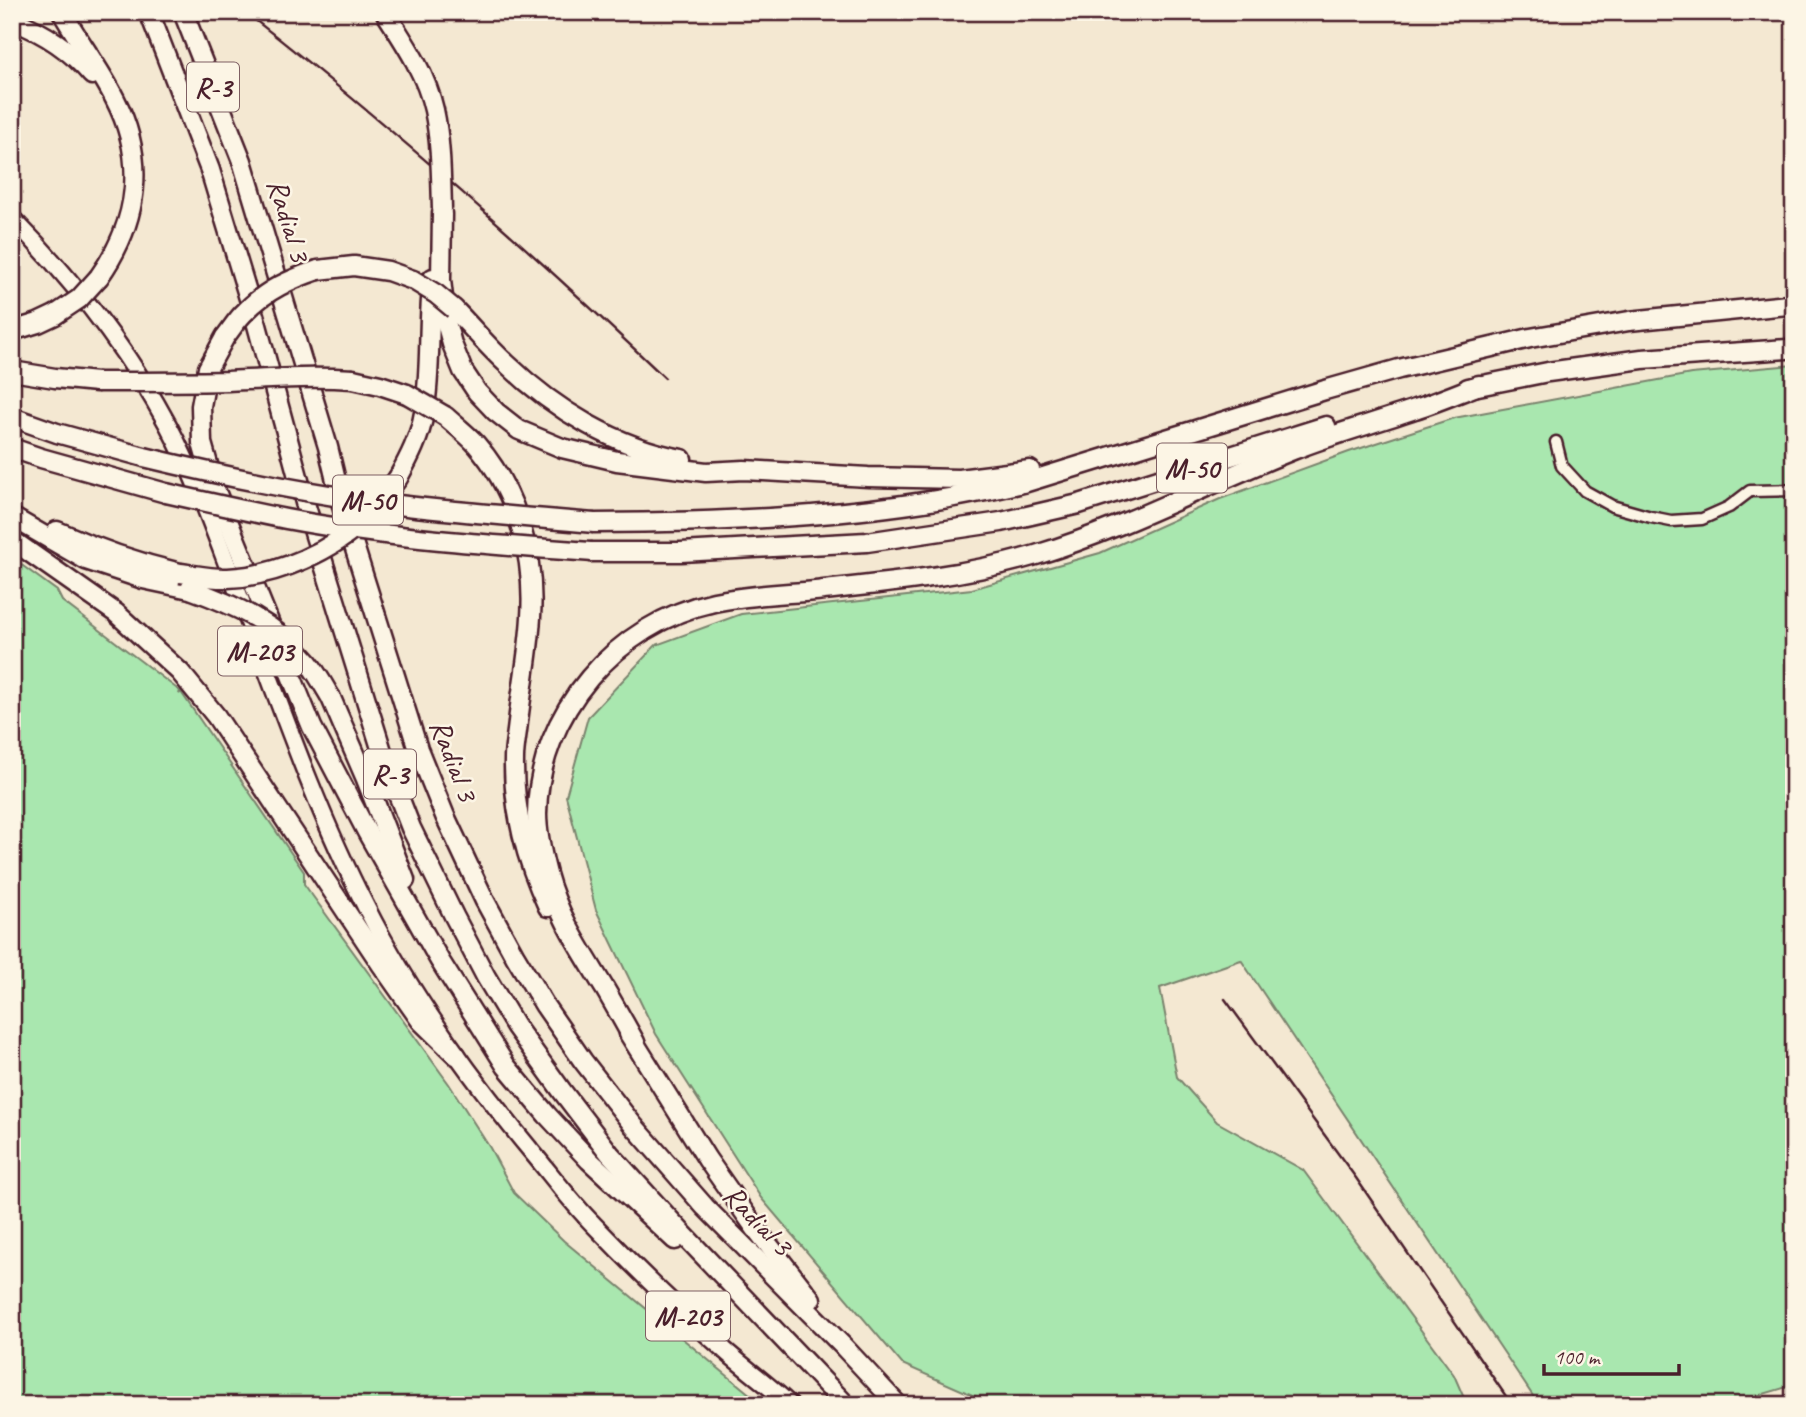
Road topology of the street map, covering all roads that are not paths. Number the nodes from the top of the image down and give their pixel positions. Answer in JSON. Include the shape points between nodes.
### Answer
{"nodes":[{"id":1,"x":62,"y":12,"type":"edge"},
{"id":2,"x":149,"y":12,"type":"edge"},
{"id":3,"x":183,"y":12,"type":"edge"},
{"id":4,"x":386,"y":12,"type":"edge"},
{"id":5,"x":12,"y":20,"type":"edge"},
{"id":6,"x":128,"y":133,"type":"junction"},
{"id":7,"x":442,"y":211,"type":"junction"},
{"id":8,"x":12,"y":218,"type":"edge"},
{"id":9,"x":1788,"y":305,"type":"dead end"},
{"id":10,"x":12,"y":331,"type":"edge"},
{"id":11,"x":1787,"y":349,"type":"dead end"},
{"id":12,"x":12,"y":371,"type":"edge"},
{"id":13,"x":1479,"y":385,"type":"junction"},
{"id":14,"x":12,"y":417,"type":"edge"},
{"id":15,"x":1556,"y":442,"type":"dead end"},
{"id":16,"x":12,"y":448,"type":"edge"},
{"id":17,"x":1088,"y":463,"type":"junction"},
{"id":18,"x":744,"y":470,"type":"junction"},
{"id":19,"x":1794,"y":490,"type":"edge"},
{"id":20,"x":12,"y":512,"type":"edge"},
{"id":21,"x":12,"y":517,"type":"edge"},
{"id":22,"x":12,"y":540,"type":"edge"},
{"id":23,"x":635,"y":1042,"type":"junction"},
{"id":24,"x":456,"y":1055,"type":"junction"},
{"id":25,"x":589,"y":1160,"type":"junction"},
{"id":26,"x":803,"y":1361,"type":"junction"},
{"id":27,"x":790,"y":1405,"type":"edge"},
{"id":28,"x":846,"y":1405,"type":"edge"},
{"id":29,"x":898,"y":1405,"type":"edge"},
{"id":30,"x":907,"y":1405,"type":"edge"}],
"edges":[{"from":1,"to":6,"type":"highway","via":[[114,97]]},
{"from":2,"to":26,"type":"highway","name":"Radial 3","number":"R-3","via":[[210,170],[307,510],[385,761],[411,828],[486,977],[562,1091],[610,1154]]},
{"from":3,"to":29,"type":"highway","name":"Radial 3","number":"R-3","via":[[242,161],[344,514],[418,749],[485,901],[545,1006],[633,1125],[705,1207]]},
{"from":4,"to":7,"type":"highway","bridge":true,"via":[[410,51],[434,109]]},
{"from":5,"to":6,"type":"highway","via":[[46,36],[84,66],[112,102]]},
{"from":6,"to":10,"type":"highway","bridge":true,"via":[[133,198],[111,259],[79,299],[55,315]]},
{"from":7,"to":18,"type":"highway","via":[[446,322],[463,371],[496,412],[519,430],[562,448],[617,461],[706,472]]},
{"from":7,"to":20,"type":"highway","bridge":true,"via":[[429,305],[428,383],[420,432],[398,478],[369,516],[341,538],[264,574],[227,578],[149,566]]},
{"from":8,"to":24,"type":"main road","number":"M-203","via":[[96,312],[168,425],[201,494],[340,853],[391,954]]},
{"from":9,"to":17,"type":"highway","number":"M-50","via":[[1629,321],[1530,338],[1399,369]]},
{"from":11,"to":13,"type":"highway","number":"M-50","via":[[1642,359]]},
{"from":12,"to":23,"type":"highway","bridge":true,"via":[[97,382],[353,379],[407,394],[445,416],[476,444],[501,478],[523,534],[532,589],[514,757],[519,827],[547,905],[572,951]]},
{"from":13,"to":16,"type":"highway","number":"M-50","bridge":true,"via":[[1324,426],[1079,504],[1002,522],[867,542],[681,552],[491,545],[287,519],[166,493]]},
{"from":13,"to":23,"type":"highway","via":[[1293,450],[1117,526],[1037,554],[970,571],[716,601],[680,611],[637,633],[587,679],[563,716],[544,763],[537,814],[545,864],[569,931]]},
{"from":14,"to":17,"type":"highway","number":"M-50","bridge":true,"via":[[144,457],[276,486],[405,506],[594,523],[860,511],[985,492]]},
{"from":15,"to":19,"type":"street","via":[[1562,466],[1585,491],[1612,506],[1671,521],[1702,519],[1750,491]]},
{"from":17,"to":18,"type":"highway","via":[[959,479]]},
{"from":18,"to":25,"type":"highway","bridge":true,"via":[[663,455],[586,424],[507,365],[436,293],[388,271],[355,266],[318,270],[272,289],[246,310],[208,368],[201,406],[202,443],[215,489],[304,708],[367,832],[472,1015],[506,1066]]},
{"from":21,"to":25,"type":"highway","bridge":true,"via":[[86,559],[190,589],[253,615],[307,661],[331,698],[401,872],[445,958],[510,1063]]},
{"from":22,"to":24,"type":"highway","via":[[116,613],[180,672],[215,716],[421,1021]]},
{"from":23,"to":30,"type":"highway","via":[[755,1228],[800,1287]]},
{"from":24,"to":27,"type":"main road","number":"M-203","via":[[590,1222]]},
{"from":25,"to":26,"type":"highway"},
{"from":26,"to":28,"type":"highway","name":"Radial 3","number":"R-3"}]}
